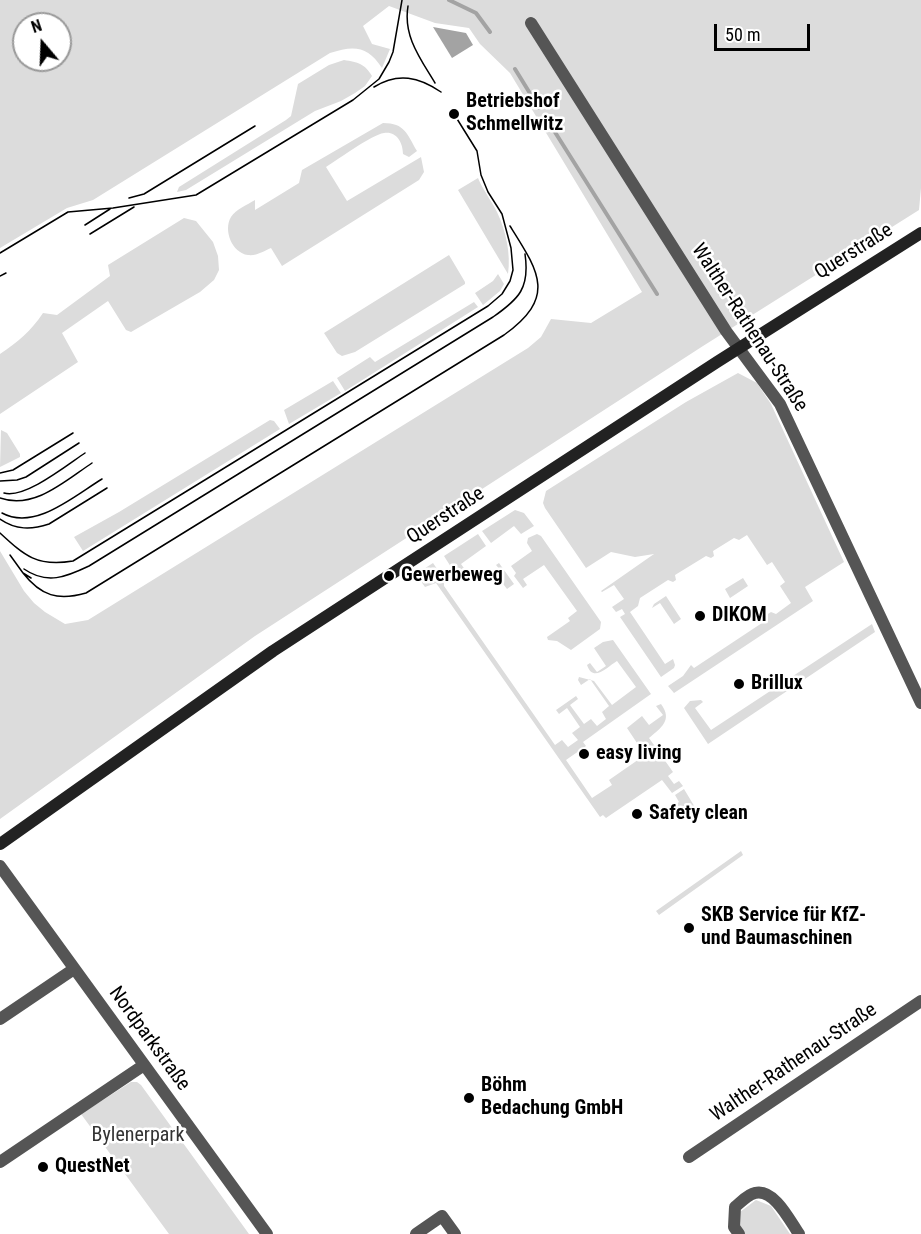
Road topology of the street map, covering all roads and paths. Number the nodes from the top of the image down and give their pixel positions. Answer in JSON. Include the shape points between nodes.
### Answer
{"nodes":[{"id":1,"x":531,"y":23,"type":"dead end"},
{"id":2,"x":921,"y":233,"type":"edge"},
{"id":3,"x":740,"y":348,"type":"junction"},
{"id":4,"x":921,"y":704,"type":"edge"},
{"id":5,"x":0,"y":844,"type":"edge"},
{"id":6,"x":0,"y":866,"type":"edge"},
{"id":7,"x":74,"y":969,"type":"junction"},
{"id":8,"x":921,"y":1001,"type":"edge"},
{"id":9,"x":0,"y":1019,"type":"edge"},
{"id":10,"x":144,"y":1065,"type":"junction"},
{"id":11,"x":689,"y":1157,"type":"dead end"},
{"id":12,"x":0,"y":1162,"type":"edge"},
{"id":13,"x":267,"y":1234,"type":"edge"},
{"id":14,"x":416,"y":1234,"type":"edge"},
{"id":15,"x":455,"y":1234,"type":"edge"},
{"id":16,"x":739,"y":1234,"type":"edge"},
{"id":17,"x":799,"y":1234,"type":"edge"}],
"edges":[{"from":1,"to":3,"type":"street","name":"Walther-Rathenau-Straße"},
{"from":2,"to":3,"type":"street","name":"Querstraße"},
{"from":3,"to":4,"type":"street","name":"Walther-Rathenau-Straße","via":[[780,404]]},
{"from":3,"to":5,"type":"street","name":"Querstraße","via":[[273,651]]},
{"from":6,"to":7,"type":"street","name":"Nordparkstraße"},
{"from":7,"to":9,"type":"street"},
{"from":7,"to":10,"type":"street","name":"Nordparkstraße"},
{"from":8,"to":11,"type":"street","name":"Walther-Rathenau-Straße"},
{"from":10,"to":12,"type":"street"},
{"from":10,"to":13,"type":"street","name":"Nordparkstraße"},
{"from":14,"to":15,"type":"street","via":[[442,1216]]},
{"from":16,"to":17,"type":"street","via":[[734,1227],[735,1207],[754,1193],[763,1193],[774,1198]]}]}
